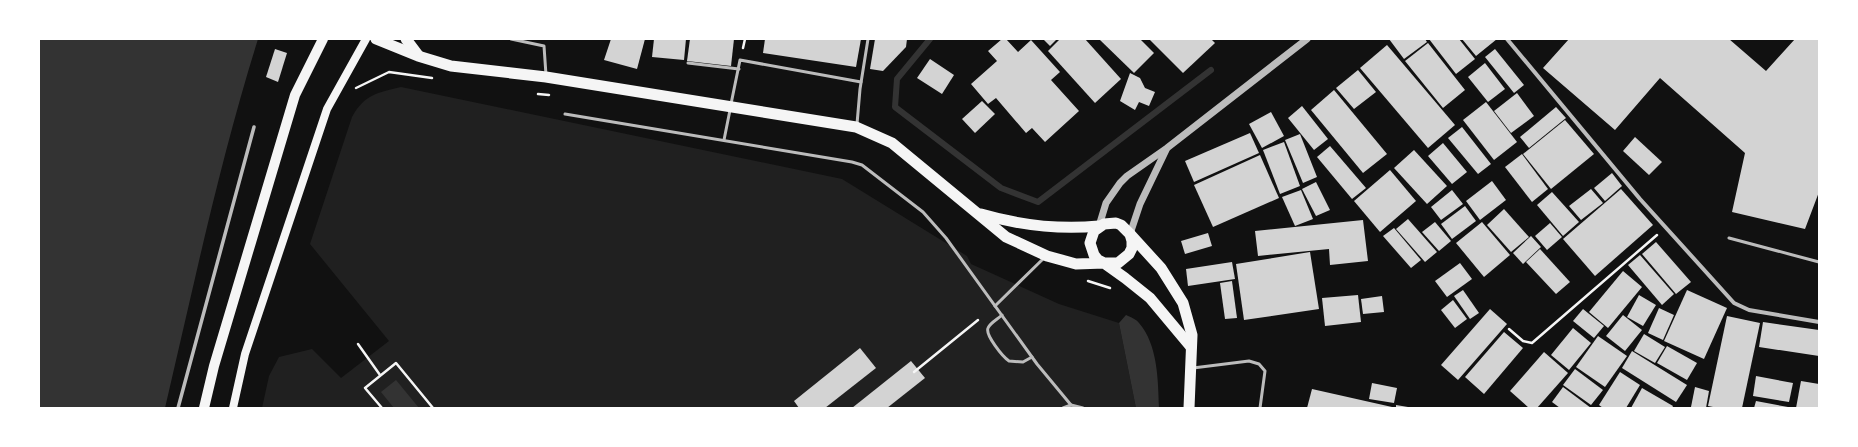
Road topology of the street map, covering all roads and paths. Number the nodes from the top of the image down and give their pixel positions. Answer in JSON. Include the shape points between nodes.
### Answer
{"nodes":[{"id":1,"x":323,"y":39,"type":"edge"},
{"id":2,"x":366,"y":39,"type":"edge"},
{"id":3,"x":376,"y":39,"type":"edge"},
{"id":4,"x":406,"y":39,"type":"edge"},
{"id":5,"x":512,"y":39,"type":"edge"},
{"id":6,"x":868,"y":39,"type":"edge"},
{"id":7,"x":1307,"y":39,"type":"edge"},
{"id":8,"x":1507,"y":39,"type":"edge"},
{"id":9,"x":418,"y":56,"type":"junction"},
{"id":10,"x":688,"y":63,"type":"dead end"},
{"id":11,"x":739,"y":68,"type":"junction"},
{"id":12,"x":546,"y":77,"type":"junction"},
{"id":13,"x":438,"y":79,"type":"dead end"},
{"id":14,"x":861,"y":82,"type":"junction"},
{"id":15,"x":353,"y":91,"type":"dead end"},
{"id":16,"x":532,"y":93,"type":"dead end"},
{"id":17,"x":555,"y":96,"type":"dead end"},
{"id":18,"x":731,"y":106,"type":"junction"},
{"id":19,"x":565,"y":114,"type":"dead end"},
{"id":20,"x":254,"y":127,"type":"dead end"},
{"id":21,"x":856,"y":127,"type":"junction"},
{"id":22,"x":724,"y":140,"type":"junction"},
{"id":23,"x":1167,"y":148,"type":"junction"},
{"id":24,"x":976,"y":212,"type":"junction"},
{"id":25,"x":1099,"y":226,"type":"junction"},
{"id":26,"x":1665,"y":228,"type":"junction"},
{"id":27,"x":1130,"y":234,"type":"junction"},
{"id":28,"x":1729,"y":238,"type":"dead end"},
{"id":29,"x":1047,"y":256,"type":"junction"},
{"id":30,"x":1819,"y":262,"type":"edge"},
{"id":31,"x":1104,"y":263,"type":"junction"},
{"id":32,"x":1087,"y":280,"type":"dead end"},
{"id":33,"x":1114,"y":289,"type":"dead end"},
{"id":34,"x":995,"y":306,"type":"junction"},
{"id":35,"x":1002,"y":315,"type":"junction"},
{"id":36,"x":1819,"y":322,"type":"edge"},
{"id":37,"x":1509,"y":329,"type":"dead end"},
{"id":38,"x":358,"y":344,"type":"dead end"},
{"id":39,"x":1191,"y":347,"type":"junction"},
{"id":40,"x":1032,"y":356,"type":"junction"},
{"id":41,"x":1189,"y":368,"type":"junction"},
{"id":42,"x":914,"y":372,"type":"dead end"},
{"id":43,"x":380,"y":375,"type":"junction"},
{"id":44,"x":1071,"y":405,"type":"junction"},
{"id":45,"x":178,"y":408,"type":"edge"},
{"id":46,"x":204,"y":408,"type":"edge"},
{"id":47,"x":233,"y":408,"type":"edge"},
{"id":48,"x":382,"y":408,"type":"edge"},
{"id":49,"x":433,"y":408,"type":"edge"},
{"id":50,"x":1063,"y":408,"type":"edge"},
{"id":51,"x":1083,"y":408,"type":"edge"},
{"id":52,"x":1189,"y":408,"type":"edge"},
{"id":53,"x":1260,"y":408,"type":"edge"}],
"edges":[{"from":1,"to":46,"type":"main road","via":[[295,95],[214,366]]},
{"from":2,"to":47,"type":"main road","via":[[327,109],[245,354]]},
{"from":3,"to":9,"type":"highway"},
{"from":4,"to":9,"type":"highway"},
{"from":5,"to":12,"type":"lane","via":[[544,46]]},
{"from":6,"to":14,"type":"lane"},
{"from":7,"to":23,"type":"street"},
{"from":8,"to":26,"type":"street"},
{"from":9,"to":12,"type":"highway","via":[[451,66]]},
{"from":10,"to":11,"type":"lane"},
{"from":11,"to":14,"type":"lane","via":[[740,60]]},
{"from":11,"to":18,"type":"lane"},
{"from":12,"to":18,"type":"highway"},
{"from":13,"to":15,"type":"path","via":[[389,72],[358,86]]},
{"from":14,"to":21,"type":"lane"},
{"from":16,"to":17,"type":"path"},
{"from":18,"to":21,"type":"highway"},
{"from":18,"to":22,"type":"lane"},
{"from":19,"to":22,"type":"lane"},
{"from":20,"to":45,"type":"street"},
{"from":21,"to":24,"type":"highway","via":[[892,143]]},
{"from":22,"to":34,"type":"lane","via":[[862,165],[923,212],[946,238]]},
{"from":23,"to":25,"type":"street","via":[[1120,183],[1106,203]]},
{"from":23,"to":27,"type":"street","via":[[1140,204]]},
{"from":24,"to":25,"type":"highway","via":[[1038,226],[1073,229]]},
{"from":24,"to":29,"type":"highway","via":[[1006,237]]},
{"from":25,"to":27,"type":"highway","via":[[1116,223]]},
{"from":25,"to":31,"type":"highway","via":[[1091,236],[1091,249],[1098,260]]},
{"from":26,"to":36,"type":"street","via":[[1734,303],[1749,310]]},
{"from":26,"to":37,"type":"path","via":[[1532,343],[1523,341]]},
{"from":27,"to":31,"type":"highway","via":[[1132,241],[1129,254],[1118,263]]},
{"from":27,"to":39,"type":"highway","via":[[1161,268],[1183,303],[1192,335]]},
{"from":28,"to":30,"type":"lane"},
{"from":29,"to":31,"type":"highway","via":[[1076,264]]},
{"from":29,"to":34,"type":"lane"},
{"from":31,"to":39,"type":"highway","via":[[1150,298]]},
{"from":32,"to":33,"type":"path"},
{"from":34,"to":35,"type":"lane"},
{"from":34,"to":42,"type":"path"},
{"from":35,"to":40,"type":"lane"},
{"from":35,"to":40,"type":"lane","via":[[989,326],[987,331],[990,339],[1009,361],[1023,362]]},
{"from":38,"to":43,"type":"path"},
{"from":39,"to":41,"type":"highway"},
{"from":40,"to":44,"type":"lane"},
{"from":41,"to":52,"type":"highway"},
{"from":41,"to":53,"type":"lane","via":[[1249,361],[1259,364],[1265,371]]},
{"from":43,"to":48,"type":"path","via":[[365,388]]},
{"from":43,"to":49,"type":"path","via":[[396,363]]},
{"from":44,"to":50,"type":"lane"},
{"from":44,"to":51,"type":"lane"}]}
